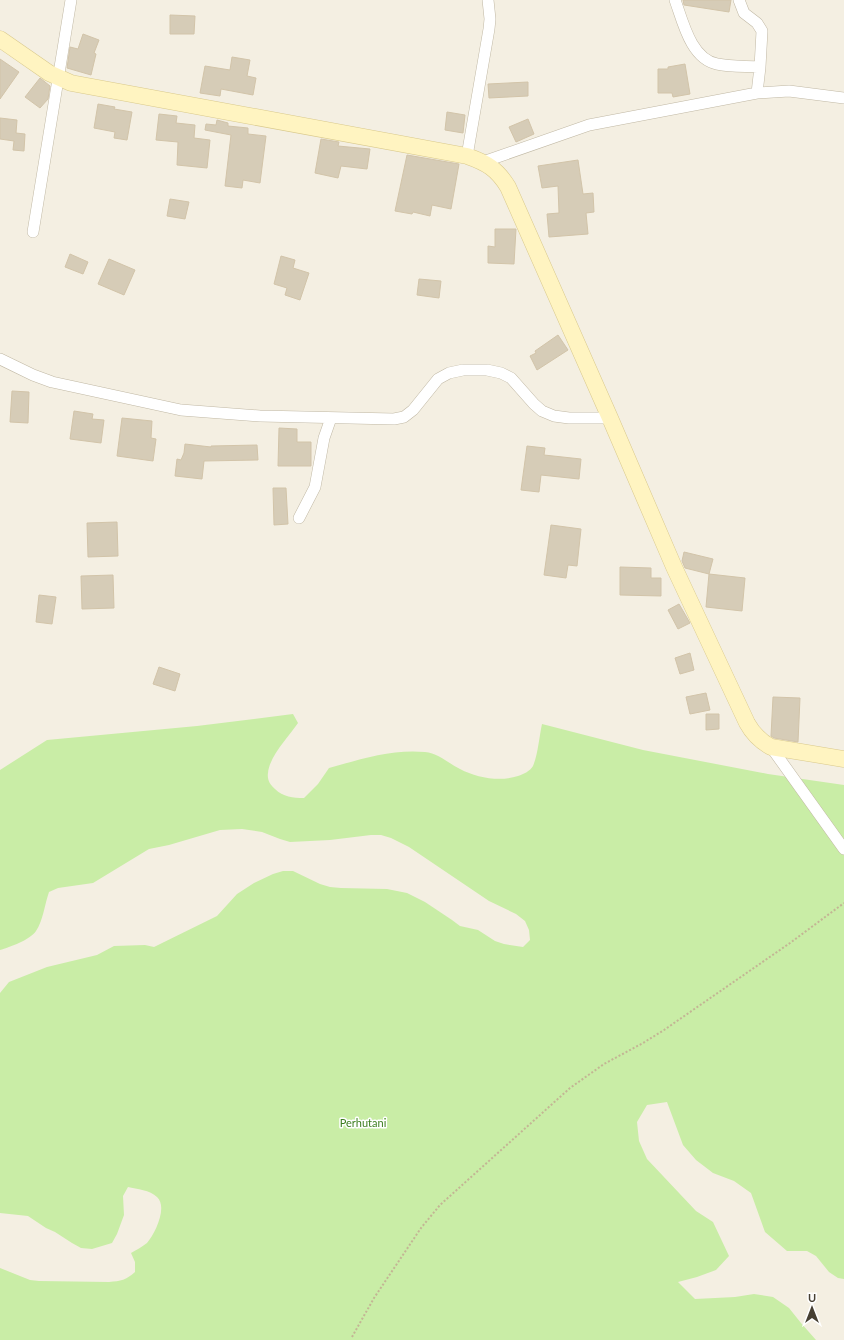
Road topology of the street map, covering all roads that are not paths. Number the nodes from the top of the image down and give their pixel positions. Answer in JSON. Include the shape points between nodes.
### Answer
{"nodes":[{"id":1,"x":71,"y":0,"type":"edge"},
{"id":2,"x":488,"y":0,"type":"edge"},
{"id":3,"x":675,"y":0,"type":"edge"},
{"id":4,"x":739,"y":0,"type":"edge"},
{"id":5,"x":0,"y":39,"type":"edge"},
{"id":6,"x":760,"y":67,"type":"junction"},
{"id":7,"x":59,"y":78,"type":"junction"},
{"id":8,"x":757,"y":93,"type":"junction"},
{"id":9,"x":844,"y":98,"type":"edge"},
{"id":10,"x":467,"y":156,"type":"junction"},
{"id":11,"x":483,"y":162,"type":"junction"},
{"id":12,"x":33,"y":232,"type":"dead end"},
{"id":13,"x":0,"y":359,"type":"edge"},
{"id":14,"x":331,"y":418,"type":"junction"},
{"id":15,"x":610,"y":418,"type":"junction"},
{"id":16,"x":299,"y":518,"type":"dead end"},
{"id":17,"x":771,"y":747,"type":"junction"},
{"id":18,"x":844,"y":759,"type":"edge"},
{"id":19,"x":844,"y":849,"type":"edge"}],
"edges":[{"from":1,"to":7,"type":"street"},
{"from":2,"to":10,"type":"street","via":[[489,30]]},
{"from":3,"to":6,"type":"street","via":[[691,42],[706,60],[716,64]]},
{"from":4,"to":6,"type":"street","via":[[744,13],[760,26],[762,31]]},
{"from":5,"to":7,"type":"street"},
{"from":6,"to":8,"type":"street"},
{"from":7,"to":10,"type":"street","via":[[96,88]]},
{"from":7,"to":12,"type":"street"},
{"from":8,"to":9,"type":"street","via":[[789,91]]},
{"from":8,"to":11,"type":"street","via":[[589,125]]},
{"from":10,"to":11,"type":"street"},
{"from":11,"to":15,"type":"street","via":[[498,173],[508,187]]},
{"from":13,"to":14,"type":"street","via":[[52,382],[181,410]]},
{"from":14,"to":15,"type":"street","via":[[404,417],[413,410],[438,379],[463,370],[487,370],[511,378],[534,404],[554,416]]},
{"from":14,"to":16,"type":"street","via":[[324,438],[315,487]]},
{"from":15,"to":17,"type":"street","via":[[674,567],[747,723],[761,741]]},
{"from":17,"to":18,"type":"street"},
{"from":17,"to":19,"type":"street"}]}
